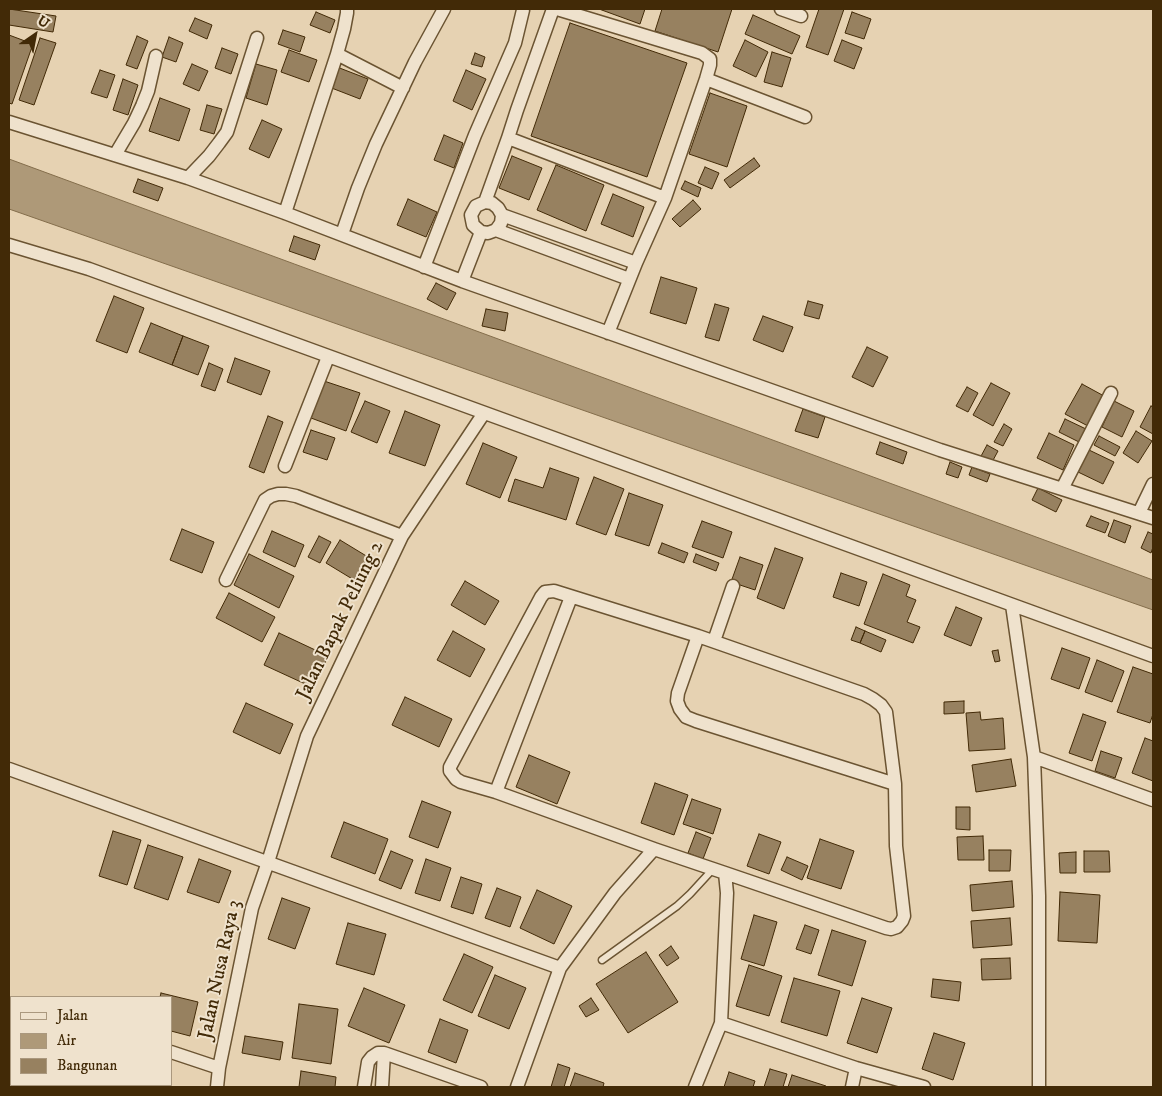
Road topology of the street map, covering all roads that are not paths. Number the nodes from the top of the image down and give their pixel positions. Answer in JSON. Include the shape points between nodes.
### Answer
{"nodes":[{"id":1,"x":347,"y":9,"type":"edge"},
{"id":2,"x":444,"y":9,"type":"edge"},
{"id":3,"x":555,"y":9,"type":"edge"},
{"id":4,"x":781,"y":9,"type":"edge"},
{"id":5,"x":523,"y":10,"type":"edge"},
{"id":6,"x":800,"y":16,"type":"dead end"},
{"id":7,"x":257,"y":38,"type":"dead end"},
{"id":8,"x":337,"y":54,"type":"junction"},
{"id":9,"x":156,"y":56,"type":"dead end"},
{"id":10,"x":706,"y":79,"type":"junction"},
{"id":11,"x":403,"y":88,"type":"junction"},
{"id":12,"x":805,"y":117,"type":"dead end"},
{"id":13,"x":9,"y":122,"type":"edge"},
{"id":14,"x":508,"y":138,"type":"junction"},
{"id":15,"x":115,"y":156,"type":"junction"},
{"id":16,"x":188,"y":178,"type":"junction"},
{"id":17,"x":665,"y":198,"type":"junction"},
{"id":18,"x":485,"y":202,"type":"junction"},
{"id":19,"x":285,"y":213,"type":"junction"},
{"id":20,"x":502,"y":215,"type":"junction"},
{"id":21,"x":496,"y":230,"type":"junction"},
{"id":22,"x":481,"y":232,"type":"junction"},
{"id":23,"x":342,"y":234,"type":"junction"},
{"id":24,"x":9,"y":246,"type":"edge"},
{"id":25,"x":636,"y":263,"type":"junction"},
{"id":26,"x":424,"y":267,"type":"junction"},
{"id":27,"x":629,"y":279,"type":"junction"},
{"id":28,"x":462,"y":281,"type":"junction"},
{"id":29,"x":608,"y":333,"type":"junction"},
{"id":30,"x":328,"y":357,"type":"junction"},
{"id":31,"x":1111,"y":393,"type":"dead end"},
{"id":32,"x":484,"y":414,"type":"junction"},
{"id":33,"x":286,"y":466,"type":"dead end"},
{"id":34,"x":1153,"y":484,"type":"edge"},
{"id":35,"x":1062,"y":488,"type":"junction"},
{"id":36,"x":1139,"y":513,"type":"junction"},
{"id":37,"x":1153,"y":518,"type":"edge"},
{"id":38,"x":402,"y":536,"type":"junction"},
{"id":39,"x":226,"y":580,"type":"dead end"},
{"id":40,"x":733,"y":586,"type":"dead end"},
{"id":41,"x":571,"y":597,"type":"junction"},
{"id":42,"x":1012,"y":605,"type":"junction"},
{"id":43,"x":698,"y":636,"type":"junction"},
{"id":44,"x":714,"y":642,"type":"junction"},
{"id":45,"x":1153,"y":656,"type":"edge"},
{"id":46,"x":1034,"y":757,"type":"junction"},
{"id":47,"x":9,"y":768,"type":"edge"},
{"id":48,"x":895,"y":784,"type":"junction"},
{"id":49,"x":496,"y":792,"type":"junction"},
{"id":50,"x":1153,"y":800,"type":"edge"},
{"id":51,"x":654,"y":849,"type":"junction"},
{"id":52,"x":268,"y":862,"type":"junction"},
{"id":53,"x":719,"y":871,"type":"junction"},
{"id":54,"x":602,"y":960,"type":"dead end"},
{"id":55,"x":560,"y":968,"type":"junction"},
{"id":56,"x":721,"y":1023,"type":"junction"},
{"id":57,"x":172,"y":1052,"type":"edge"},
{"id":58,"x":384,"y":1053,"type":"junction"},
{"id":59,"x":219,"y":1068,"type":"junction"},
{"id":60,"x":856,"y":1068,"type":"junction"},
{"id":61,"x":217,"y":1087,"type":"edge"},
{"id":62,"x":364,"y":1087,"type":"edge"},
{"id":63,"x":382,"y":1087,"type":"edge"},
{"id":64,"x":481,"y":1087,"type":"edge"},
{"id":65,"x":517,"y":1087,"type":"edge"},
{"id":66,"x":695,"y":1087,"type":"edge"},
{"id":67,"x":852,"y":1087,"type":"edge"},
{"id":68,"x":924,"y":1087,"type":"edge"},
{"id":69,"x":1039,"y":1087,"type":"edge"}],
"edges":[{"from":1,"to":8,"type":"street"},
{"from":2,"to":11,"type":"street"},
{"from":3,"to":10,"type":"street","via":[[702,54],[710,62]]},
{"from":3,"to":14,"type":"street"},
{"from":4,"to":6,"type":"street"},
{"from":5,"to":26,"type":"street","via":[[515,43]]},
{"from":7,"to":16,"type":"street","via":[[227,132],[210,156]]},
{"from":8,"to":11,"type":"street"},
{"from":8,"to":19,"type":"street"},
{"from":9,"to":15,"type":"street","via":[[142,106]]},
{"from":10,"to":12,"type":"street"},
{"from":10,"to":17,"type":"street"},
{"from":11,"to":23,"type":"street","via":[[376,144]]},
{"from":13,"to":15,"type":"street"},
{"from":14,"to":17,"type":"street"},
{"from":14,"to":18,"type":"street"},
{"from":15,"to":16,"type":"street"},
{"from":16,"to":19,"type":"street"},
{"from":17,"to":25,"type":"street"},
{"from":18,"to":20,"type":"street","via":[[492,203]]},
{"from":18,"to":22,"type":"street","via":[[476,206],[471,215],[473,225]]},
{"from":19,"to":23,"type":"street"},
{"from":20,"to":21,"type":"street"},
{"from":20,"to":25,"type":"street"},
{"from":21,"to":22,"type":"street"},
{"from":21,"to":27,"type":"street"},
{"from":22,"to":28,"type":"street"},
{"from":23,"to":26,"type":"street"},
{"from":24,"to":30,"type":"street","via":[[89,269]]},
{"from":25,"to":27,"type":"street"},
{"from":26,"to":28,"type":"street"},
{"from":27,"to":29,"type":"street"},
{"from":28,"to":29,"type":"street"},
{"from":29,"to":35,"type":"street","via":[[940,450]]},
{"from":30,"to":32,"type":"street"},
{"from":30,"to":33,"type":"street"},
{"from":31,"to":35,"type":"street"},
{"from":32,"to":38,"type":"street","name":"Jalan Bapak Peliung 2"},
{"from":32,"to":42,"type":"street"},
{"from":34,"to":36,"type":"street"},
{"from":35,"to":36,"type":"street"},
{"from":36,"to":37,"type":"street"},
{"from":38,"to":39,"type":"street","via":[[296,496],[278,494],[265,500]]},
{"from":38,"to":52,"type":"street","name":"Jalan Bapak Peliung 2","via":[[307,736]]},
{"from":40,"to":44,"type":"street"},
{"from":41,"to":43,"type":"street"},
{"from":41,"to":49,"type":"street"},
{"from":41,"to":49,"type":"street","via":[[550,591],[541,597],[450,767],[453,775],[462,782]]},
{"from":42,"to":45,"type":"street"},
{"from":42,"to":46,"type":"street"},
{"from":43,"to":44,"type":"street"},
{"from":43,"to":48,"type":"street","via":[[678,693],[677,701],[686,716]]},
{"from":44,"to":48,"type":"street","via":[[864,694],[881,705],[886,712]]},
{"from":46,"to":50,"type":"street"},
{"from":46,"to":69,"type":"street","via":[[1039,896]]},
{"from":47,"to":52,"type":"street"},
{"from":48,"to":53,"type":"street","via":[[896,846],[904,916],[897,927],[886,928]]},
{"from":49,"to":51,"type":"street"},
{"from":51,"to":53,"type":"street"},
{"from":51,"to":55,"type":"street","via":[[615,893]]},
{"from":52,"to":55,"type":"street"},
{"from":52,"to":59,"type":"street","name":"Jalan Nusa Raya 3","via":[[252,908]]},
{"from":53,"to":54,"type":"lane"},
{"from":53,"to":56,"type":"street","via":[[727,893]]},
{"from":55,"to":65,"type":"street"},
{"from":56,"to":60,"type":"street"},
{"from":56,"to":66,"type":"street"},
{"from":57,"to":59,"type":"street"},
{"from":58,"to":62,"type":"street","via":[[372,1056],[368,1062]]},
{"from":58,"to":63,"type":"street"},
{"from":58,"to":64,"type":"street"},
{"from":59,"to":61,"type":"street","name":"Jalan Nusa Raya 3"},
{"from":60,"to":67,"type":"street"},
{"from":60,"to":68,"type":"street"}]}
